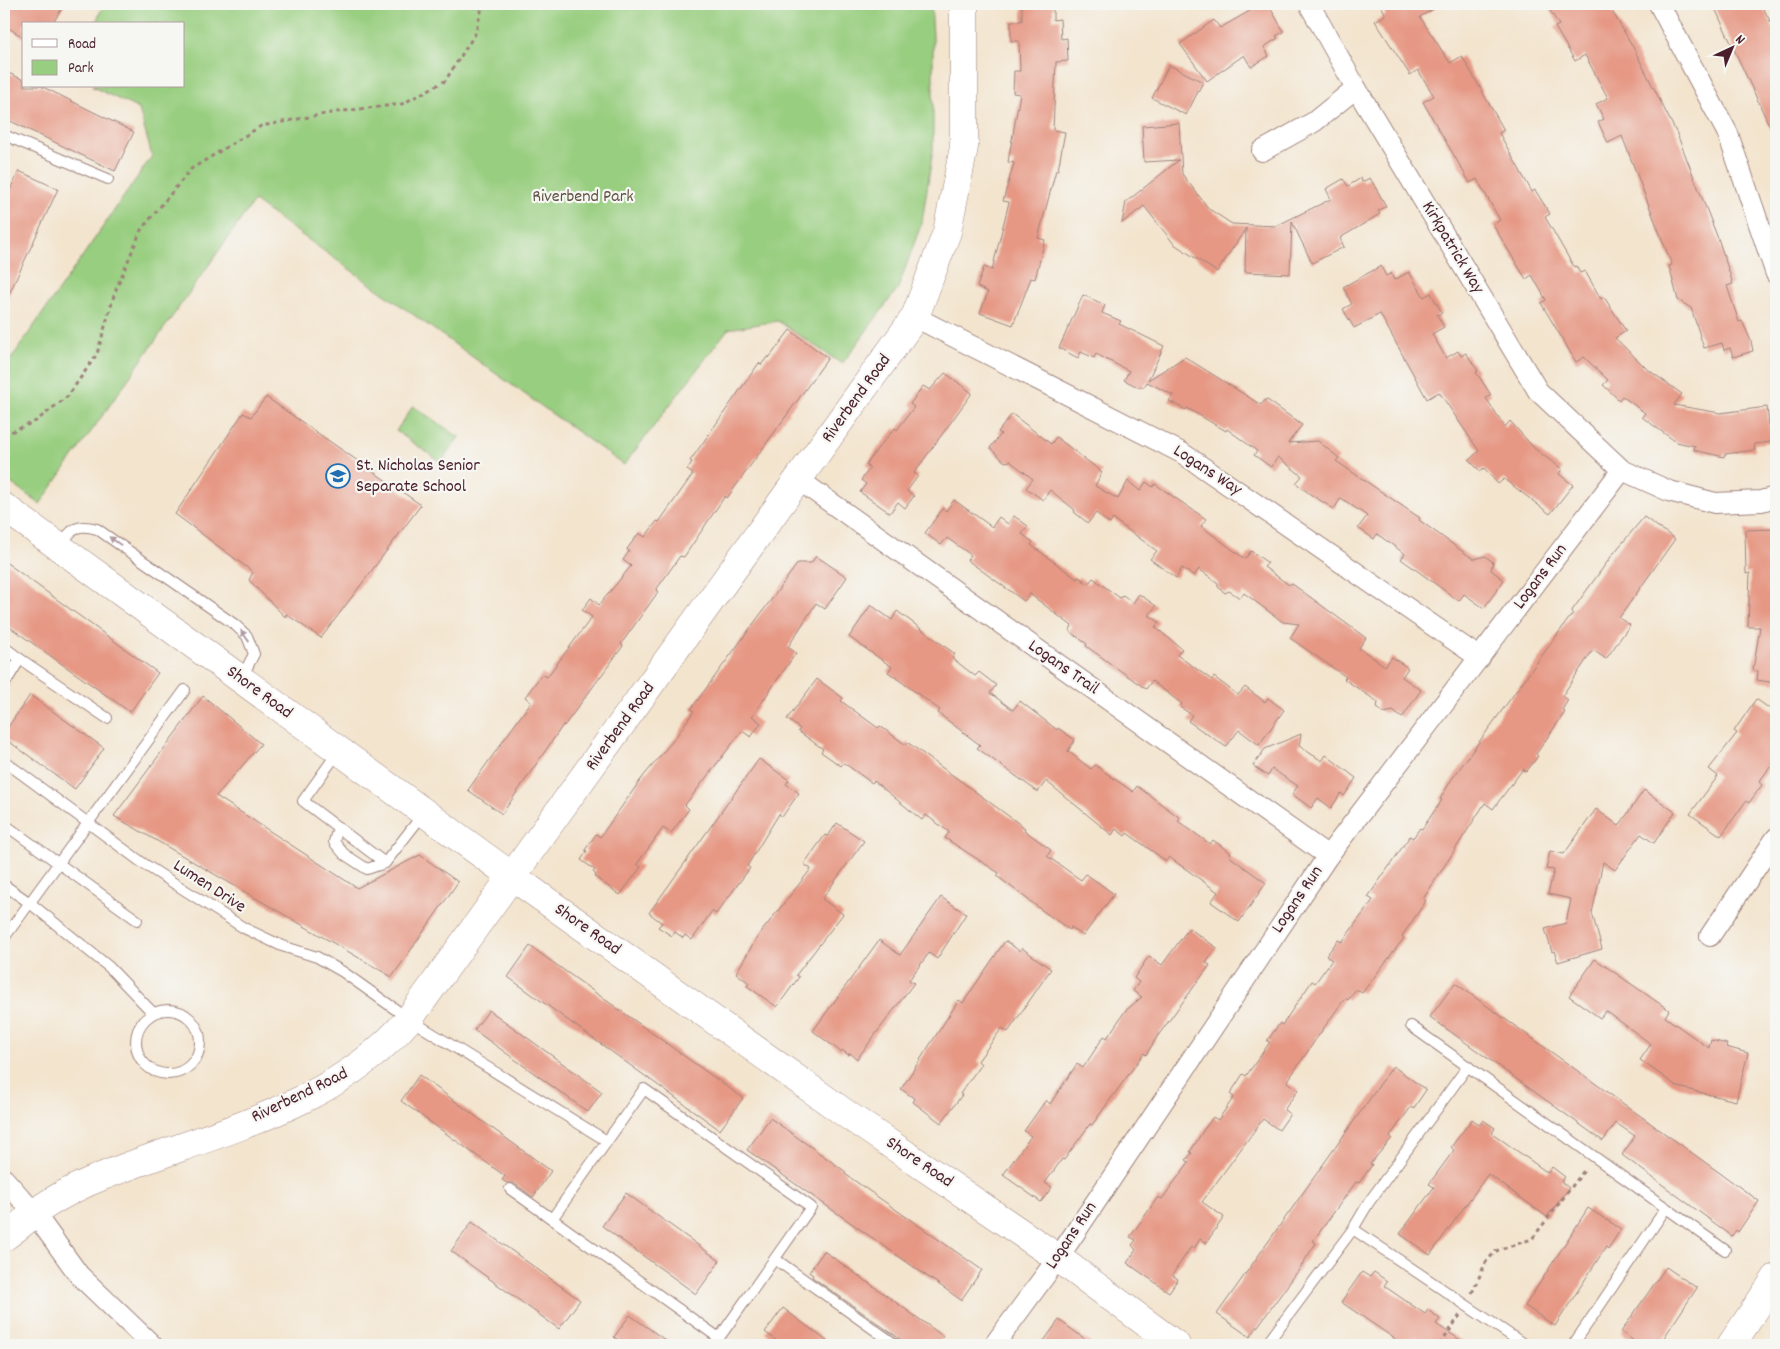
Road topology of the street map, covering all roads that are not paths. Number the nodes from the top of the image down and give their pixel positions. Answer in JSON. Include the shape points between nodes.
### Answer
{"nodes":[{"id":1,"x":964,"y":4,"type":"edge"},
{"id":2,"x":1310,"y":4,"type":"edge"},
{"id":3,"x":1659,"y":4,"type":"edge"},
{"id":4,"x":1356,"y":88,"type":"junction"},
{"id":5,"x":4,"y":135,"type":"edge"},
{"id":6,"x":1262,"y":151,"type":"dead end"},
{"id":7,"x":108,"y":179,"type":"dead end"},
{"id":8,"x":1776,"y":274,"type":"edge"},
{"id":9,"x":915,"y":317,"type":"junction"},
{"id":10,"x":1622,"y":470,"type":"junction"},
{"id":11,"x":799,"y":480,"type":"junction"},
{"id":12,"x":1776,"y":497,"type":"edge"},
{"id":13,"x":4,"y":507,"type":"edge"},
{"id":14,"x":60,"y":547,"type":"junction"},
{"id":15,"x":4,"y":647,"type":"edge"},
{"id":16,"x":1480,"y":658,"type":"junction"},
{"id":17,"x":20,"y":659,"type":"junction"},
{"id":18,"x":241,"y":679,"type":"junction"},
{"id":19,"x":4,"y":685,"type":"edge"},
{"id":20,"x":185,"y":690,"type":"dead end"},
{"id":21,"x":107,"y":718,"type":"dead end"},
{"id":22,"x":339,"y":751,"type":"junction"},
{"id":23,"x":4,"y":761,"type":"edge"},
{"id":24,"x":424,"y":813,"type":"junction"},
{"id":25,"x":4,"y":824,"type":"edge"},
{"id":26,"x":89,"y":824,"type":"junction"},
{"id":27,"x":338,"y":827,"type":"junction"},
{"id":28,"x":1776,"y":838,"type":"edge"},
{"id":29,"x":1328,"y":856,"type":"junction"},
{"id":30,"x":386,"y":863,"type":"junction"},
{"id":31,"x":58,"y":864,"type":"junction"},
{"id":32,"x":512,"y":877,"type":"junction"},
{"id":33,"x":4,"y":885,"type":"edge"},
{"id":34,"x":30,"y":903,"type":"junction"},
{"id":35,"x":137,"y":920,"type":"dead end"},
{"id":36,"x":1710,"y":936,"type":"dead end"},
{"id":37,"x":4,"y":938,"type":"edge"},
{"id":38,"x":152,"y":1013,"type":"junction"},
{"id":39,"x":408,"y":1019,"type":"junction"},
{"id":40,"x":1411,"y":1026,"type":"dead end"},
{"id":41,"x":1468,"y":1066,"type":"junction"},
{"id":42,"x":607,"y":1141,"type":"junction"},
{"id":43,"x":4,"y":1178,"type":"edge"},
{"id":44,"x":510,"y":1189,"type":"dead end"},
{"id":45,"x":1666,"y":1208,"type":"junction"},
{"id":46,"x":35,"y":1214,"type":"junction"},
{"id":47,"x":552,"y":1219,"type":"junction"},
{"id":48,"x":1354,"y":1229,"type":"junction"},
{"id":49,"x":4,"y":1237,"type":"edge"},
{"id":50,"x":1725,"y":1250,"type":"dead end"},
{"id":51,"x":1058,"y":1258,"type":"junction"},
{"id":52,"x":775,"y":1259,"type":"junction"},
{"id":53,"x":1776,"y":1278,"type":"edge"},
{"id":54,"x":152,"y":1345,"type":"edge"},
{"id":55,"x":896,"y":1345,"type":"edge"},
{"id":56,"x":994,"y":1345,"type":"edge"},
{"id":57,"x":1176,"y":1345,"type":"edge"},
{"id":58,"x":1266,"y":1345,"type":"edge"},
{"id":59,"x":1525,"y":1345,"type":"edge"},
{"id":60,"x":1572,"y":1345,"type":"edge"},
{"id":61,"x":1731,"y":1345,"type":"edge"}],
"edges":[{"from":1,"to":9,"type":"street","name":"Riverbend Road","via":[[964,147],[947,232]]},
{"from":2,"to":4,"type":"street","name":"Kirkpatrick Way"},
{"from":3,"to":8,"type":"street","via":[[1728,134]]},
{"from":4,"to":6,"type":"street","via":[[1314,122]]},
{"from":4,"to":10,"type":"street","name":"Kirkpatrick Way","via":[[1538,391]]},
{"from":5,"to":7,"type":"lane"},
{"from":9,"to":11,"type":"street","name":"Riverbend Road"},
{"from":9,"to":16,"type":"street","name":"Logans Way","via":[[1182,453]]},
{"from":10,"to":12,"type":"street","name":"Kirkpatrick Way","via":[[1669,491],[1715,503],[1761,501]]},
{"from":10,"to":16,"type":"street","name":"Logans Run"},
{"from":11,"to":29,"type":"street","name":"Logans Trail"},
{"from":11,"to":32,"type":"street","name":"Riverbend Road"},
{"from":13,"to":14,"type":"street","name":"Shore Road"},
{"from":14,"to":18,"type":"street","name":"Shore Road"},
{"from":18,"to":14,"type":"lane","one_way":true,"via":[[254,654],[247,636],[234,624],[98,529],[85,525],[72,530]]},
{"from":15,"to":17,"type":"lane"},
{"from":16,"to":29,"type":"street","name":"Logans Run"},
{"from":17,"to":19,"type":"lane"},
{"from":17,"to":21,"type":"lane"},
{"from":18,"to":22,"type":"street","name":"Shore Road"},
{"from":20,"to":26,"type":"lane"},
{"from":22,"to":24,"type":"street","name":"Shore Road"},
{"from":22,"to":27,"type":"lane","via":[[303,801]]},
{"from":23,"to":26,"type":"lane","name":"Lumen Drive"},
{"from":24,"to":30,"type":"lane"},
{"from":24,"to":32,"type":"street","name":"Shore Road"},
{"from":25,"to":31,"type":"lane"},
{"from":26,"to":31,"type":"lane"},
{"from":26,"to":39,"type":"lane","name":"Lumen Drive","via":[[144,864],[244,928],[282,946],[317,957]]},
{"from":27,"to":30,"type":"lane"},
{"from":27,"to":30,"type":"lane","via":[[334,842],[344,854],[367,869]]},
{"from":28,"to":36,"type":"street"},
{"from":29,"to":51,"type":"street","name":"Logans Run"},
{"from":31,"to":34,"type":"lane"},
{"from":31,"to":35,"type":"lane"},
{"from":32,"to":39,"type":"street","name":"Riverbend Road"},
{"from":32,"to":51,"type":"street","name":"Shore Road","via":[[849,1116]]},
{"from":33,"to":34,"type":"lane"},
{"from":34,"to":37,"type":"lane"},
{"from":34,"to":38,"type":"lane","via":[[110,967]]},
{"from":38,"to":38,"type":"lane","via":[[144,1020],[135,1038],[140,1058],[156,1072],[176,1073],[186,1068],[194,1060],[200,1040],[192,1020],[173,1010]]},
{"from":39,"to":42,"type":"lane","name":"Lumen Drive"},
{"from":39,"to":46,"type":"street","name":"Riverbend Road","via":[[396,1034],[348,1075],[277,1111],[101,1176],[48,1203]]},
{"from":40,"to":41,"type":"lane"},
{"from":41,"to":45,"type":"lane"},
{"from":41,"to":48,"type":"lane","via":[[1369,1202]]},
{"from":42,"to":47,"type":"lane"},
{"from":42,"to":52,"type":"lane","via":[[644,1089],[660,1100],[811,1207]]},
{"from":43,"to":46,"type":"street"},
{"from":44,"to":47,"type":"lane"},
{"from":45,"to":50,"type":"lane"},
{"from":45,"to":60,"type":"lane"},
{"from":46,"to":49,"type":"street","name":"Riverbend Road"},
{"from":46,"to":54,"type":"street","via":[[79,1275]]},
{"from":47,"to":52,"type":"lane","via":[[718,1338]]},
{"from":48,"to":58,"type":"lane"},
{"from":48,"to":59,"type":"lane"},
{"from":51,"to":56,"type":"street","name":"Logans Run"},
{"from":51,"to":57,"type":"street","name":"Shore Road"},
{"from":52,"to":55,"type":"lane"},
{"from":53,"to":61,"type":"street"}]}
